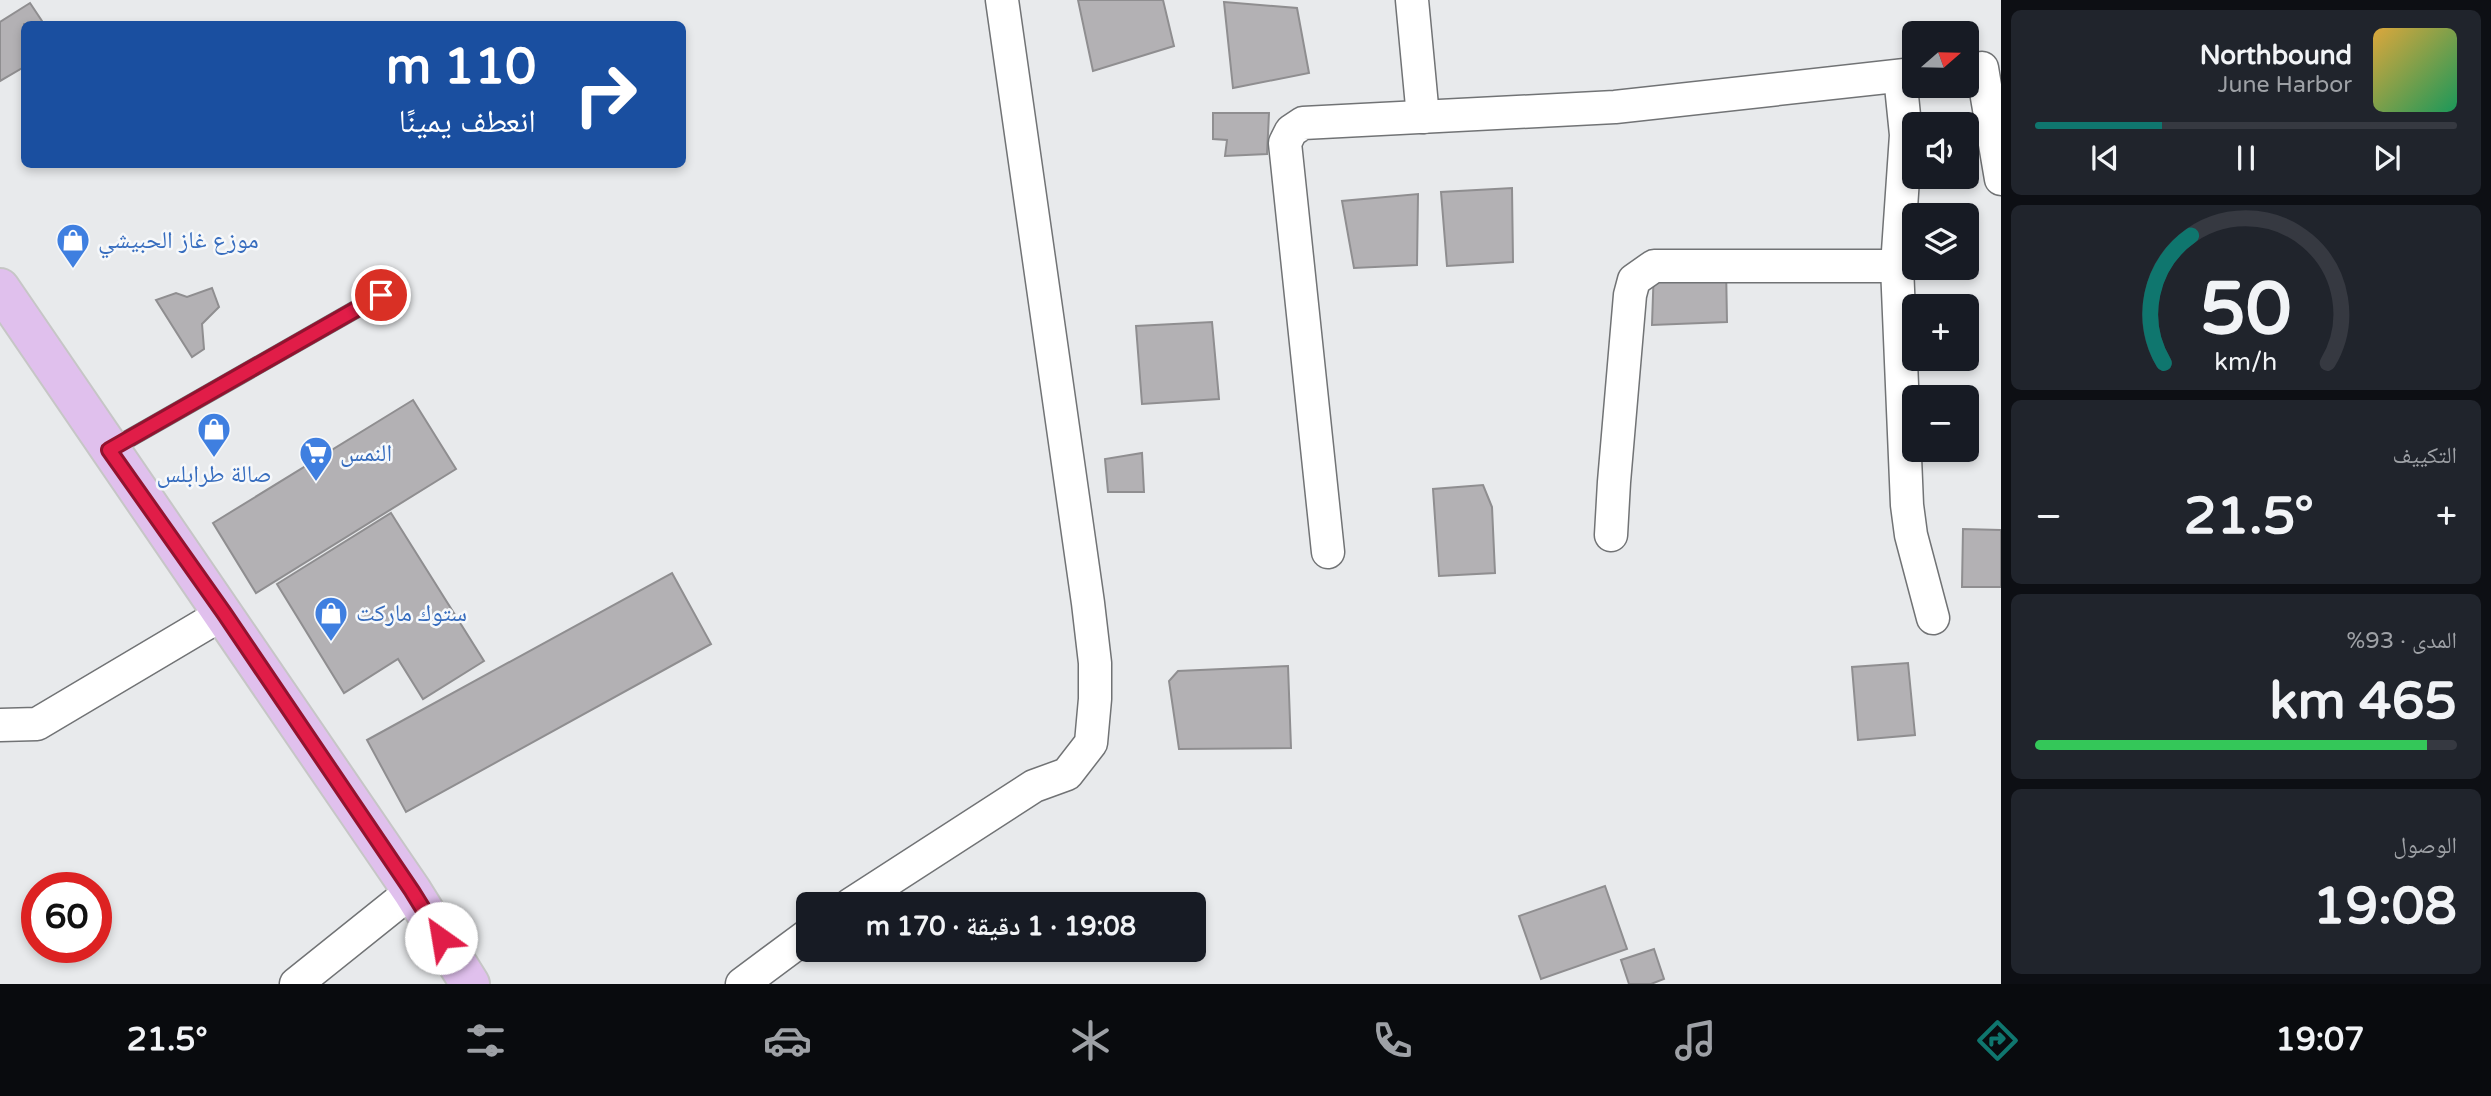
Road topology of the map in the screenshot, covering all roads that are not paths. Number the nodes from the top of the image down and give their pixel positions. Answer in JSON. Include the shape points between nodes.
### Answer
{"nodes":[{"id":1,"x":1002,"y":0,"type":"edge"},
{"id":2,"x":1412,"y":0,"type":"edge"},
{"id":3,"x":1983,"y":67,"type":"edge"},
{"id":4,"x":1902,"y":76,"type":"edge"},
{"id":5,"x":1907,"y":98,"type":"edge"},
{"id":6,"x":1423,"y":117,"type":"junction"},
{"id":7,"x":2001,"y":179,"type":"edge"},
{"id":8,"x":1897,"y":266,"type":"junction"},
{"id":9,"x":0,"y":288,"type":"edge"},
{"id":10,"x":381,"y":295,"type":"dead end"},
{"id":11,"x":109,"y":450,"type":"junction"},
{"id":12,"x":1611,"y":535,"type":"dead end"},
{"id":13,"x":1328,"y":552,"type":"dead end"},
{"id":14,"x":224,"y":613,"type":"junction"},
{"id":15,"x":1933,"y":618,"type":"dead end"},
{"id":16,"x":0,"y":725,"type":"edge"},
{"id":17,"x":412,"y":891,"type":"junction"},
{"id":18,"x":870,"y":892,"type":"edge"},
{"id":19,"x":796,"y":944,"type":"edge"},
{"id":20,"x":296,"y":984,"type":"edge"},
{"id":21,"x":470,"y":984,"type":"edge"},
{"id":22,"x":742,"y":984,"type":"edge"}],
"edges":[{"from":1,"to":18,"type":"street","via":[[1088,603],[1095,663],[1091,743],[1067,774],[1034,786]]},
{"from":2,"to":6,"type":"street"},
{"from":3,"to":7,"type":"street"},
{"from":4,"to":6,"type":"street","via":[[1615,107]]},
{"from":5,"to":8,"type":"street"},
{"from":6,"to":13,"type":"street","via":[[1303,123],[1291,131],[1285,143]]},
{"from":8,"to":12,"type":"street","via":[[1654,266],[1634,280]]},
{"from":8,"to":15,"type":"street","via":[[1906,505]]},
{"from":9,"to":11,"type":"main road"},
{"from":10,"to":11,"type":"lane"},
{"from":11,"to":14,"type":"main road"},
{"from":14,"to":16,"type":"street","via":[[37,724]]},
{"from":14,"to":17,"type":"main road"},
{"from":17,"to":20,"type":"street"},
{"from":17,"to":21,"type":"main road"},
{"from":19,"to":22,"type":"street"}]}
